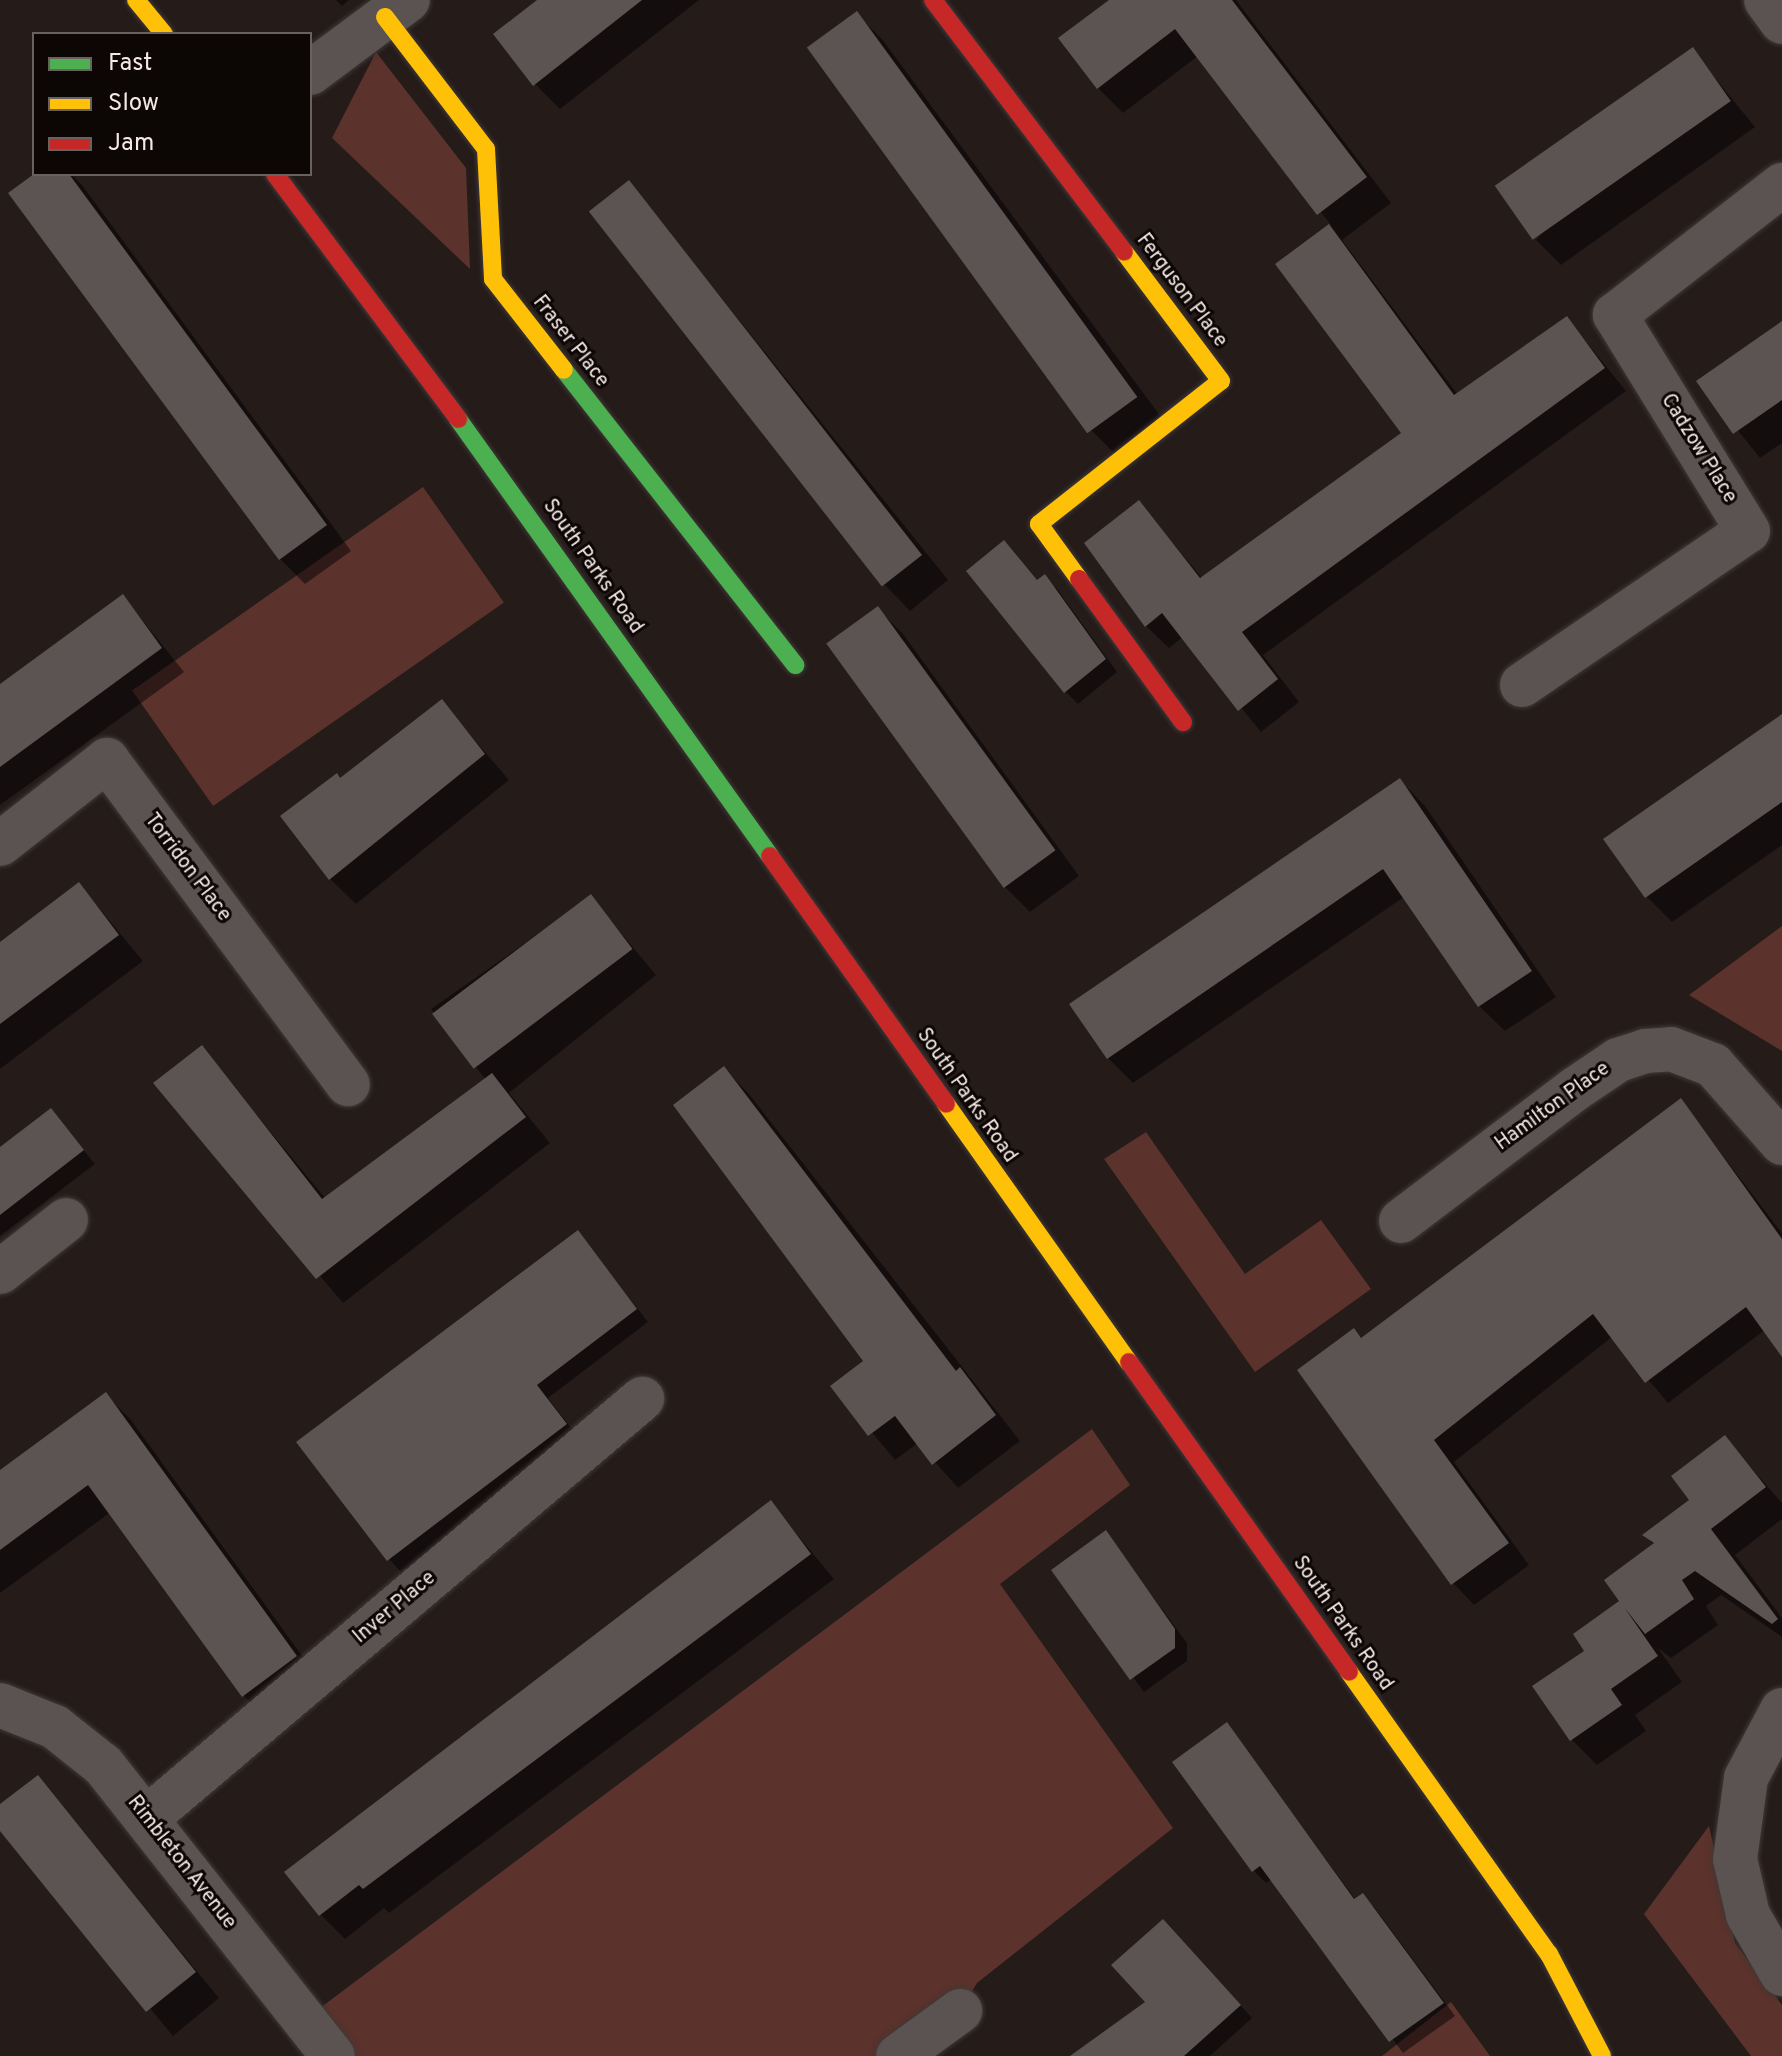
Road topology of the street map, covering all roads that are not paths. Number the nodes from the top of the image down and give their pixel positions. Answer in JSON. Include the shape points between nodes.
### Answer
{"nodes":[{"id":1,"x":136,"y":0,"type":"edge"},
{"id":2,"x":933,"y":0,"type":"edge"},
{"id":3,"x":1766,"y":0,"type":"edge"},
{"id":4,"x":396,"y":9,"type":"edge"},
{"id":5,"x":1782,"y":22,"type":"edge"},
{"id":6,"x":162,"y":32,"type":"edge"},
{"id":7,"x":312,"y":72,"type":"edge"},
{"id":8,"x":276,"y":176,"type":"edge"},
{"id":9,"x":1782,"y":185,"type":"edge"},
{"id":10,"x":795,"y":665,"type":"dead end"},
{"id":11,"x":1522,"y":685,"type":"dead end"},
{"id":12,"x":1183,"y":722,"type":"dead end"},
{"id":13,"x":0,"y":844,"type":"edge"},
{"id":14,"x":348,"y":1084,"type":"dead end"},
{"id":15,"x":1782,"y":1143,"type":"edge"},
{"id":16,"x":66,"y":1220,"type":"dead end"},
{"id":17,"x":1401,"y":1221,"type":"dead end"},
{"id":18,"x":0,"y":1272,"type":"edge"},
{"id":19,"x":642,"y":1399,"type":"dead end"},
{"id":20,"x":0,"y":1705,"type":"edge"},
{"id":21,"x":1782,"y":1710,"type":"edge"},
{"id":22,"x":147,"y":1818,"type":"junction"},
{"id":23,"x":1782,"y":1974,"type":"edge"},
{"id":24,"x":960,"y":2011,"type":"dead end"},
{"id":25,"x":333,"y":2056,"type":"edge"},
{"id":26,"x":898,"y":2056,"type":"edge"},
{"id":27,"x":1602,"y":2056,"type":"edge"}],
"edges":[{"from":1,"to":6,"type":"street"},
{"from":2,"to":12,"type":"street","name":"Ferguson Place","via":[[1221,381],[1039,524]]},
{"from":3,"to":5,"type":"street"},
{"from":4,"to":7,"type":"street"},
{"from":4,"to":10,"type":"street","name":"Fraser Place","via":[[486,149],[493,279]]},
{"from":8,"to":27,"type":"street","name":"South Parks Road","via":[[504,481],[1549,1954]]},
{"from":9,"to":11,"type":"street","name":"Cadzow Place","via":[[1615,315],[1748,531]]},
{"from":13,"to":14,"type":"street","name":"Torridon Place","via":[[107,760]]},
{"from":15,"to":17,"type":"street","name":"Hamilton Place","via":[[1713,1065],[1671,1049],[1645,1051],[1618,1060],[1575,1089]]},
{"from":16,"to":18,"type":"street"},
{"from":19,"to":22,"type":"street","name":"Inver Place"},
{"from":20,"to":22,"type":"street","name":"Rimbleton Avenue","via":[[55,1727],[103,1765]]},
{"from":21,"to":23,"type":"street","via":[[1746,1778],[1735,1859],[1760,1944]]},
{"from":22,"to":25,"type":"street","name":"Rimbleton Avenue"},
{"from":24,"to":26,"type":"street"}]}
